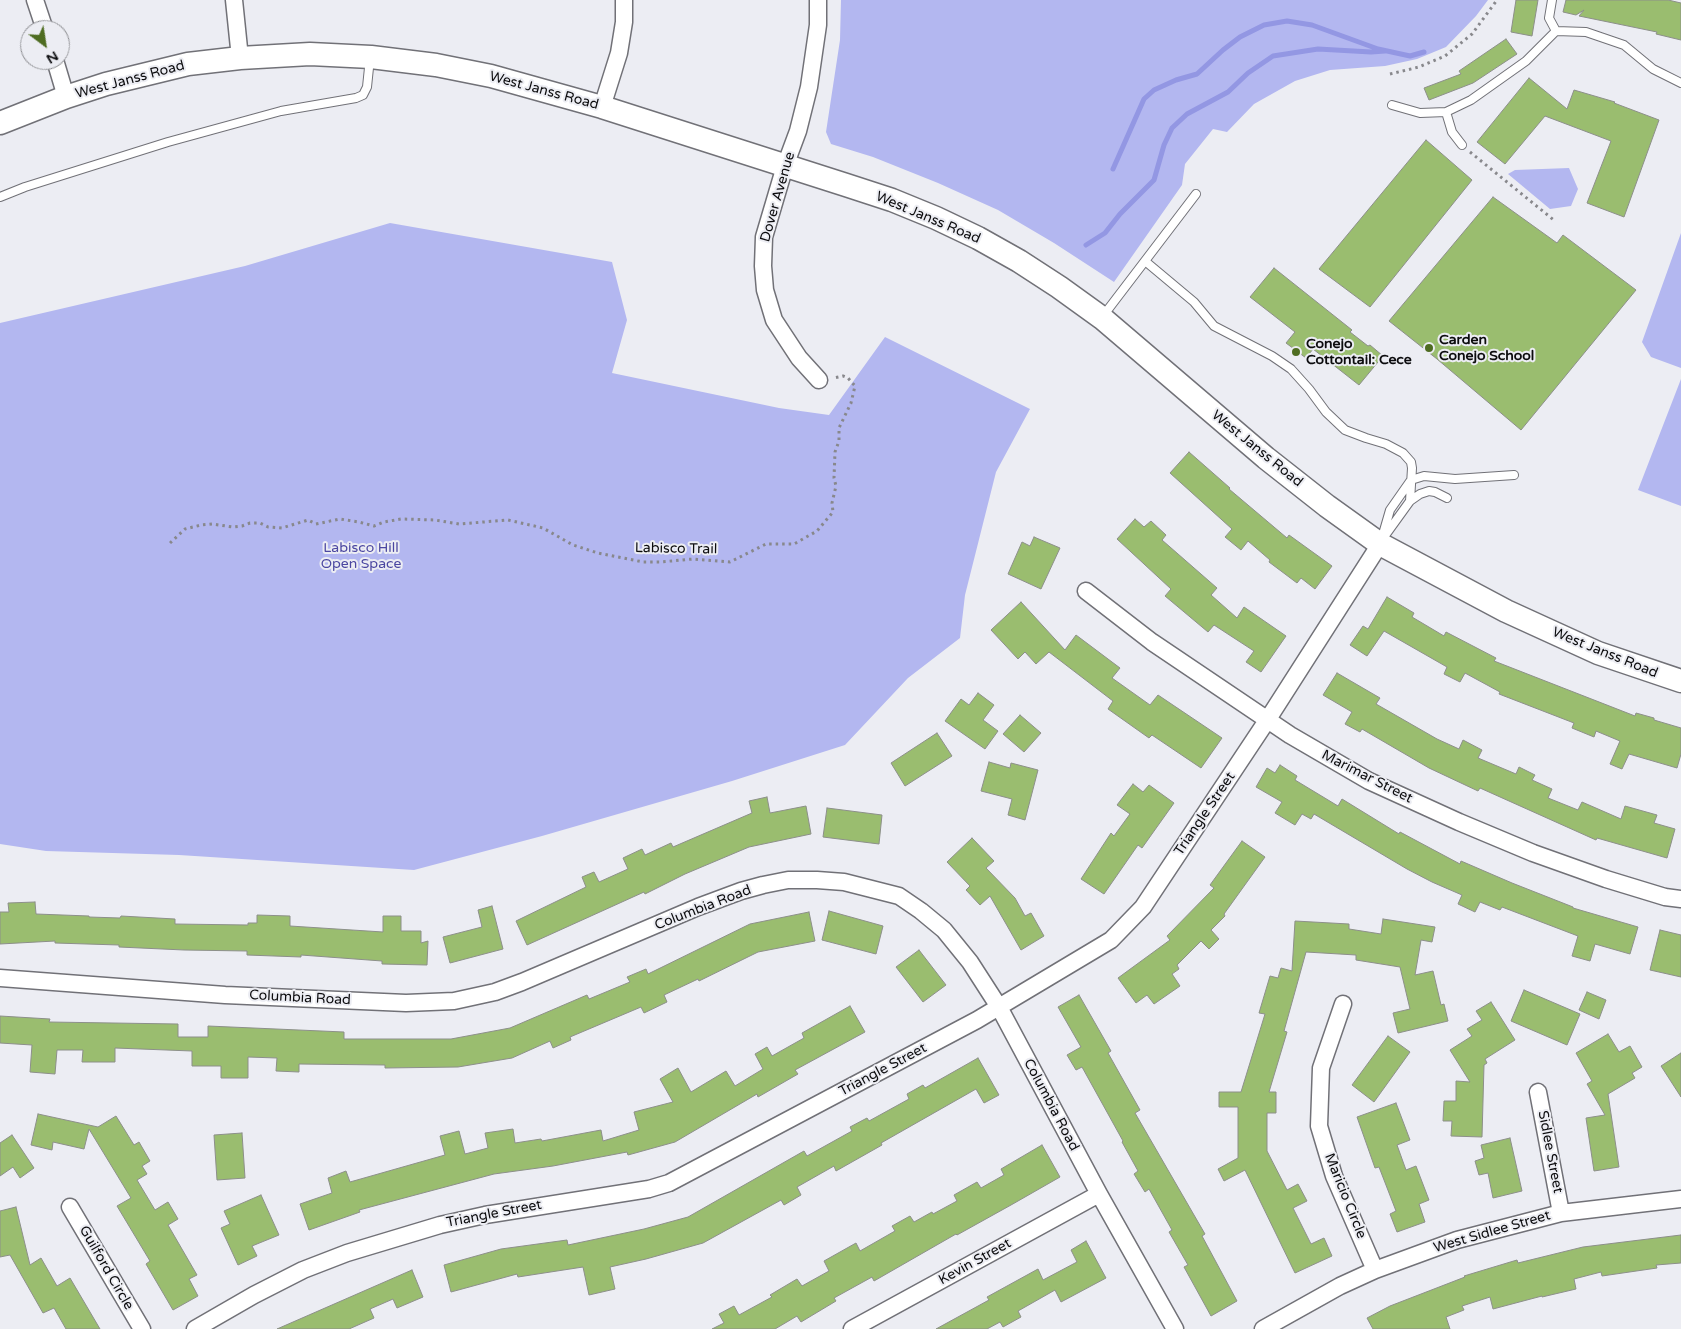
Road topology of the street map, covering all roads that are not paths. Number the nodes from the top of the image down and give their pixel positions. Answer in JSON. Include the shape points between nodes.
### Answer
{"nodes":[{"id":1,"x":35,"y":0,"type":"edge"},
{"id":2,"x":234,"y":0,"type":"edge"},
{"id":3,"x":624,"y":0,"type":"edge"},
{"id":4,"x":818,"y":0,"type":"edge"},
{"id":5,"x":1552,"y":0,"type":"edge"},
{"id":6,"x":42,"y":20,"type":"edge"},
{"id":7,"x":1556,"y":31,"type":"junction"},
{"id":8,"x":371,"y":57,"type":"junction"},
{"id":9,"x":240,"y":58,"type":"junction"},
{"id":10,"x":58,"y":70,"type":"edge"},
{"id":11,"x":1681,"y":83,"type":"edge"},
{"id":12,"x":66,"y":97,"type":"junction"},
{"id":13,"x":1392,"y":105,"type":"dead end"},
{"id":14,"x":602,"y":107,"type":"junction"},
{"id":15,"x":1446,"y":112,"type":"junction"},
{"id":16,"x":0,"y":124,"type":"edge"},
{"id":17,"x":1462,"y":145,"type":"road end"},
{"id":18,"x":785,"y":166,"type":"junction"},
{"id":19,"x":1196,"y":194,"type":"dead end"},
{"id":20,"x":0,"y":197,"type":"edge"},
{"id":21,"x":1145,"y":261,"type":"junction"},
{"id":22,"x":1102,"y":318,"type":"junction"},
{"id":23,"x":819,"y":380,"type":"road end"},
{"id":24,"x":1514,"y":475,"type":"dead end"},
{"id":25,"x":1411,"y":480,"type":"junction"},
{"id":26,"x":1447,"y":498,"type":"dead end"},
{"id":27,"x":1410,"y":501,"type":"junction"},
{"id":28,"x":1380,"y":544,"type":"junction"},
{"id":29,"x":1086,"y":591,"type":"dead end"},
{"id":30,"x":1681,"y":681,"type":"edge"},
{"id":31,"x":1268,"y":719,"type":"junction"},
{"id":32,"x":1681,"y":899,"type":"edge"},
{"id":33,"x":0,"y":978,"type":"edge"},
{"id":34,"x":1343,"y":1004,"type":"dead end"},
{"id":35,"x":999,"y":1008,"type":"junction"},
{"id":36,"x":1538,"y":1092,"type":"dead end"},
{"id":37,"x":1099,"y":1194,"type":"junction"},
{"id":38,"x":1681,"y":1199,"type":"edge"},
{"id":39,"x":70,"y":1206,"type":"dead end"},
{"id":40,"x":1562,"y":1213,"type":"junction"},
{"id":41,"x":1375,"y":1270,"type":"junction"},
{"id":42,"x":142,"y":1329,"type":"edge"},
{"id":43,"x":195,"y":1329,"type":"edge"},
{"id":44,"x":852,"y":1329,"type":"edge"},
{"id":45,"x":1175,"y":1329,"type":"edge"},
{"id":46,"x":1263,"y":1329,"type":"edge"}],
"edges":[{"from":1,"to":6,"type":"street"},
{"from":2,"to":9,"type":"street"},
{"from":3,"to":14,"type":"street","via":[[619,52]]},
{"from":4,"to":18,"type":"street","name":"Dover Avenue","via":[[818,26],[809,87]]},
{"from":5,"to":7,"type":"lane","via":[[1549,18]]},
{"from":7,"to":11,"type":"lane","via":[[1586,32],[1624,45],[1653,69]]},
{"from":7,"to":15,"type":"lane","via":[[1526,61],[1471,100]]},
{"from":8,"to":9,"type":"main road","name":"West Janss Road","via":[[310,54]]},
{"from":8,"to":14,"type":"main road","name":"West Janss Road","via":[[491,76]]},
{"from":8,"to":20,"type":"lane","via":[[367,87],[356,98],[281,111],[168,142]]},
{"from":9,"to":12,"type":"main road","name":"West Janss Road","via":[[145,73]]},
{"from":10,"to":12,"type":"street"},
{"from":12,"to":16,"type":"main road","name":"West Janss Road"},
{"from":13,"to":15,"type":"lane","via":[[1420,113]]},
{"from":14,"to":18,"type":"main road","name":"West Janss Road"},
{"from":15,"to":17,"type":"lane","via":[[1452,132]]},
{"from":18,"to":22,"type":"main road","name":"West Janss Road","via":[[892,200],[978,238],[1019,261]]},
{"from":18,"to":23,"type":"street","name":"Dover Avenue","via":[[764,237],[764,290],[774,320],[799,358]]},
{"from":19,"to":21,"type":"lane"},
{"from":21,"to":22,"type":"lane"},
{"from":21,"to":25,"type":"lane","via":[[1194,302],[1214,326],[1291,369],[1345,430],[1404,453],[1411,462]]},
{"from":22,"to":28,"type":"main road","name":"West Janss Road","via":[[1266,458]]},
{"from":24,"to":25,"type":"lane","via":[[1455,479],[1424,476]]},
{"from":25,"to":27,"type":"lane"},
{"from":25,"to":28,"type":"lane","via":[[1390,510]]},
{"from":26,"to":27,"type":"lane","via":[[1428,491]]},
{"from":27,"to":28,"type":"lane"},
{"from":28,"to":30,"type":"main road","name":"West Janss Road","via":[[1506,611],[1598,653]]},
{"from":28,"to":31,"type":"street","name":"Triangle Street"},
{"from":29,"to":31,"type":"street","name":"Marimar Street","via":[[1152,642]]},
{"from":31,"to":32,"type":"street","name":"Marimar Street","via":[[1370,781],[1459,822],[1532,853],[1606,879]]},
{"from":31,"to":35,"type":"street","name":"Triangle Street","via":[[1143,907],[1111,940]]},
{"from":33,"to":35,"type":"street","name":"Columbia Road","via":[[234,995],[406,1003],[454,1001],[522,982],[741,891],[788,880],[817,880],[844,882],[899,896],[921,911],[944,930],[970,962]]},
{"from":34,"to":41,"type":"street","name":"Maricio Circle","via":[[1321,1068],[1319,1126],[1334,1176]]},
{"from":35,"to":37,"type":"street","name":"Columbia Road"},
{"from":35,"to":43,"type":"street","name":"Triangle Street","via":[[669,1183],[649,1189],[485,1214],[347,1253],[304,1270]]},
{"from":36,"to":40,"type":"street","name":"Sidlee Street"},
{"from":37,"to":44,"type":"street","name":"Kevin Street"},
{"from":37,"to":45,"type":"street","name":"Columbia Road"},
{"from":38,"to":40,"type":"street","name":"West Sidlee Street"},
{"from":39,"to":42,"type":"street","name":"Guilford Circle"},
{"from":40,"to":41,"type":"street","name":"West Sidlee Street","via":[[1457,1240]]},
{"from":41,"to":46,"type":"street","name":"West Sidlee Street","via":[[1312,1300]]}]}
